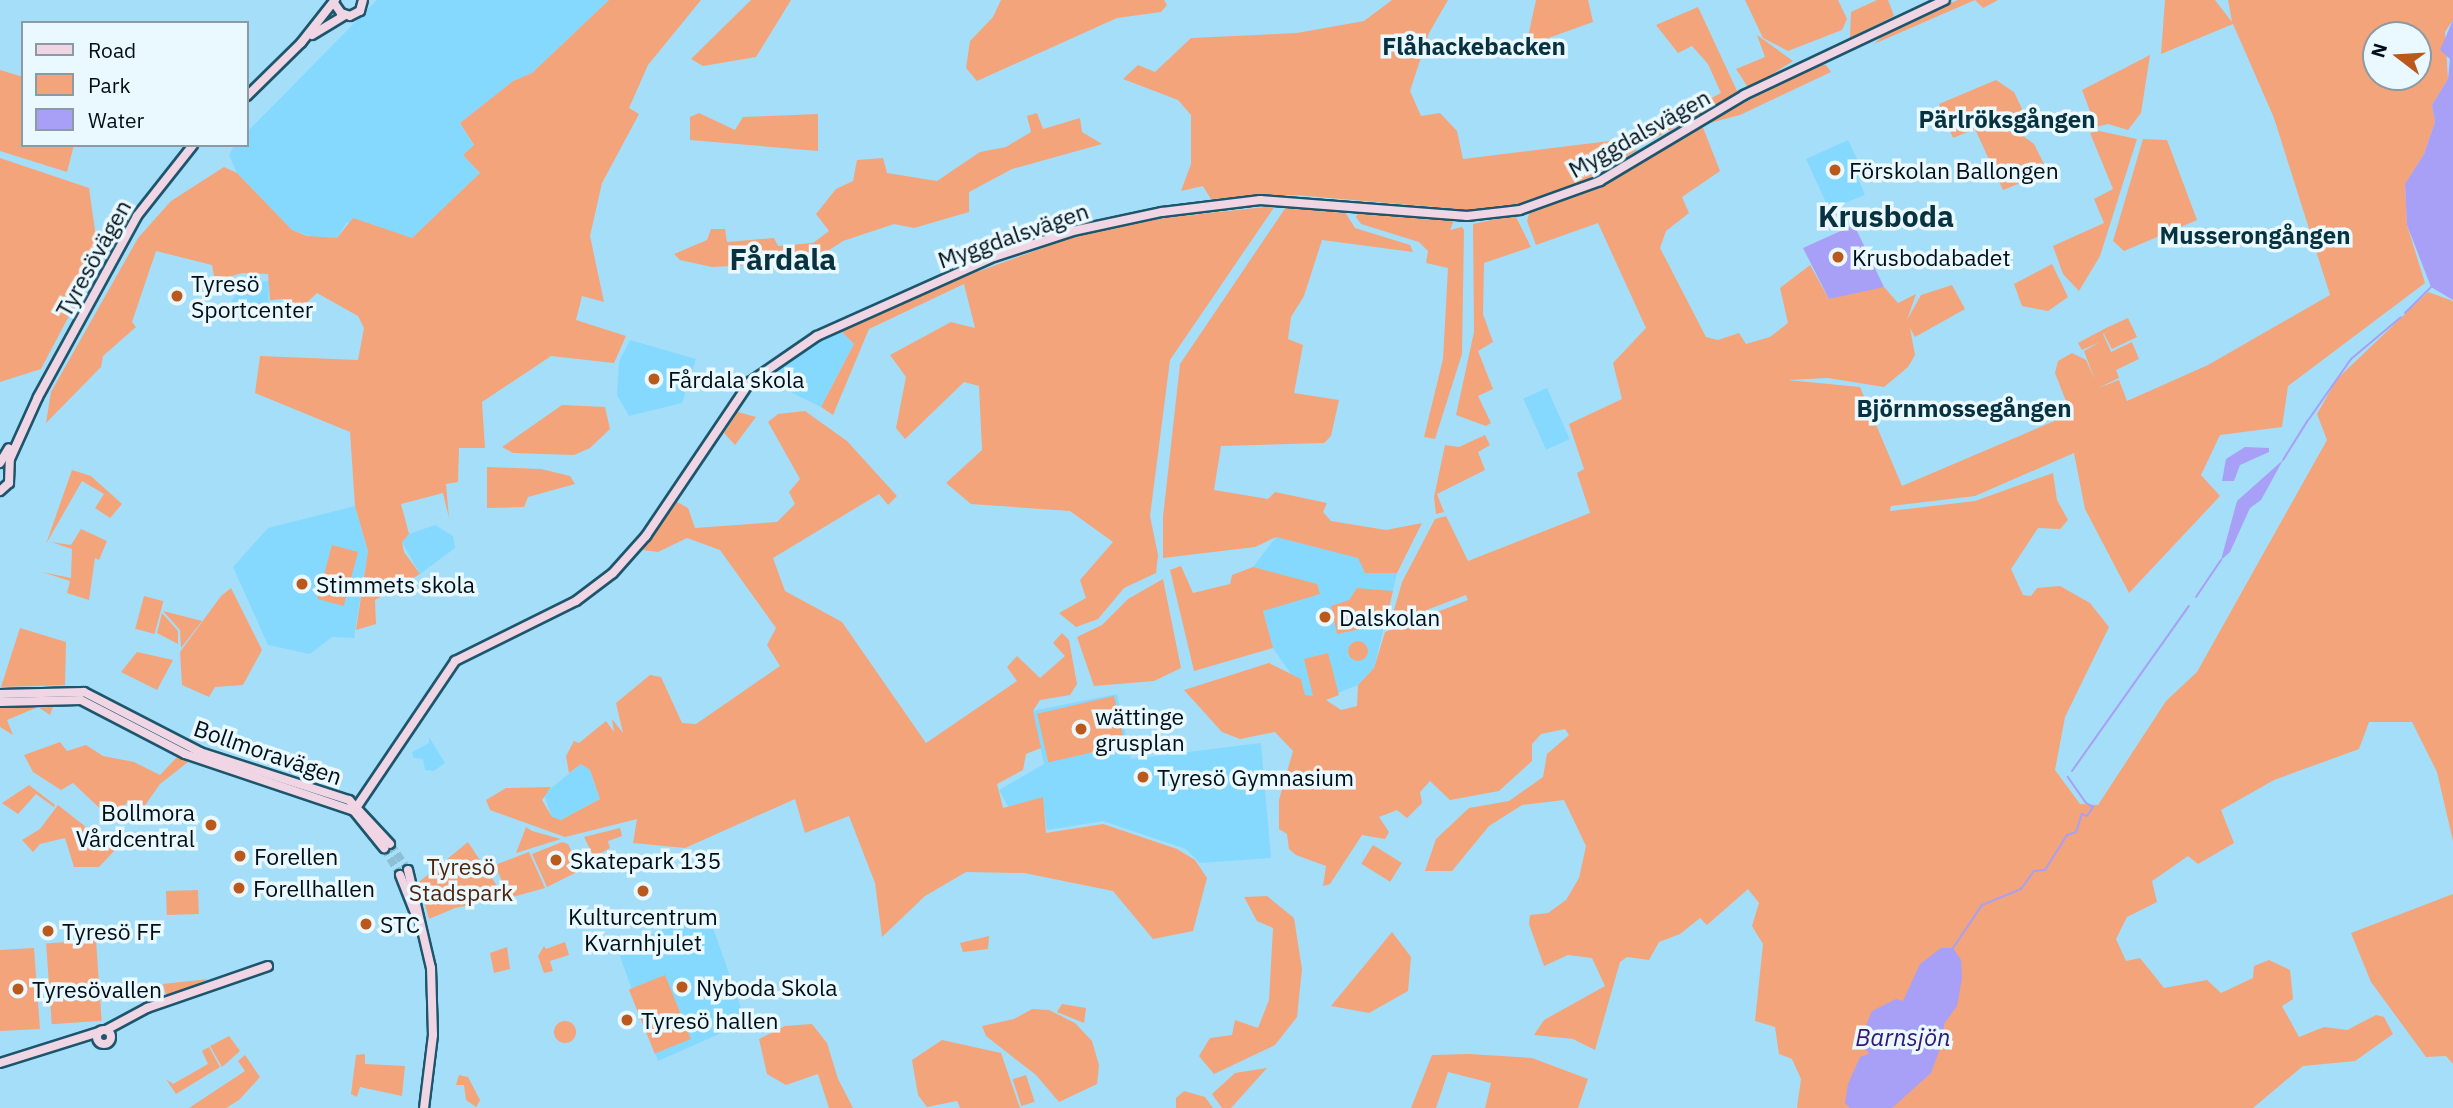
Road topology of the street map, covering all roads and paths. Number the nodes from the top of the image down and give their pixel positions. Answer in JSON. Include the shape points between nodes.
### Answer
{"nodes":[{"id":1,"x":363,"y":0,"type":"edge"},
{"id":2,"x":1945,"y":0,"type":"edge"},
{"id":3,"x":335,"y":2,"type":"edge"},
{"id":4,"x":345,"y":15,"type":"junction"},
{"id":5,"x":301,"y":43,"type":"junction"},
{"id":6,"x":248,"y":95,"type":"edge"},
{"id":7,"x":191,"y":147,"type":"edge"},
{"id":8,"x":38,"y":397,"type":"junction"},
{"id":9,"x":0,"y":464,"type":"edge"},
{"id":10,"x":8,"y":472,"type":"junction"},
{"id":11,"x":0,"y":491,"type":"edge"},
{"id":12,"x":0,"y":694,"type":"edge"},
{"id":13,"x":0,"y":702,"type":"edge"},
{"id":14,"x":106,"y":707,"type":"junction"},
{"id":15,"x":356,"y":809,"type":"junction"},
{"id":16,"x":387,"y":846,"type":"tunnel mouth"},
{"id":17,"x":404,"y":873,"type":"tunnel mouth"},
{"id":18,"x":268,"y":966,"type":"dead end"},
{"id":19,"x":121,"y":1025,"type":"junction"},
{"id":20,"x":101,"y":1035,"type":"junction"},
{"id":21,"x":0,"y":1063,"type":"edge"},
{"id":22,"x":424,"y":1108,"type":"edge"}],
"edges":[{"from":1,"to":4,"type":"street","via":[[358,14]]},
{"from":2,"to":15,"type":"street","name":"Myggdalsvägen","via":[[1744,95],[1600,181],[1533,206],[1467,216],[1260,200],[1162,212],[1073,231],[994,257],[817,336],[750,382],[646,536],[613,573],[576,601],[455,661],[435,684]]},
{"from":3,"to":4,"type":"street"},
{"from":3,"to":5,"type":"street"},
{"from":4,"to":5,"type":"street"},
{"from":5,"to":6,"type":"street"},
{"from":7,"to":8,"type":"street","name":"Tyresövägen","via":[[137,216]]},
{"from":8,"to":9,"type":"street","name":"Tyresövägen"},
{"from":8,"to":10,"type":"street","name":"Tyresövägen"},
{"from":9,"to":10,"type":"street","name":"Tyresövägen"},
{"from":10,"to":11,"type":"street","name":"Tyresövägen","via":[[9,483]]},
{"from":12,"to":14,"type":"street","name":"Bollmoravägen","via":[[66,689]]},
{"from":13,"to":14,"type":"street","name":"Bollmoravägen","via":[[65,698]]},
{"from":14,"to":15,"type":"street","name":"Bollmoravägen","via":[[245,771]]},
{"from":15,"to":16,"type":"street","name":"Bollmoravägen"},
{"from":17,"to":22,"type":"street","via":[[432,988],[433,1035]]},
{"from":18,"to":19,"type":"street","via":[[146,1008]]},
{"from":19,"to":20,"type":"street"},
{"from":19,"to":20,"type":"street","via":[[111,1039]]},
{"from":20,"to":21,"type":"street"}]}
